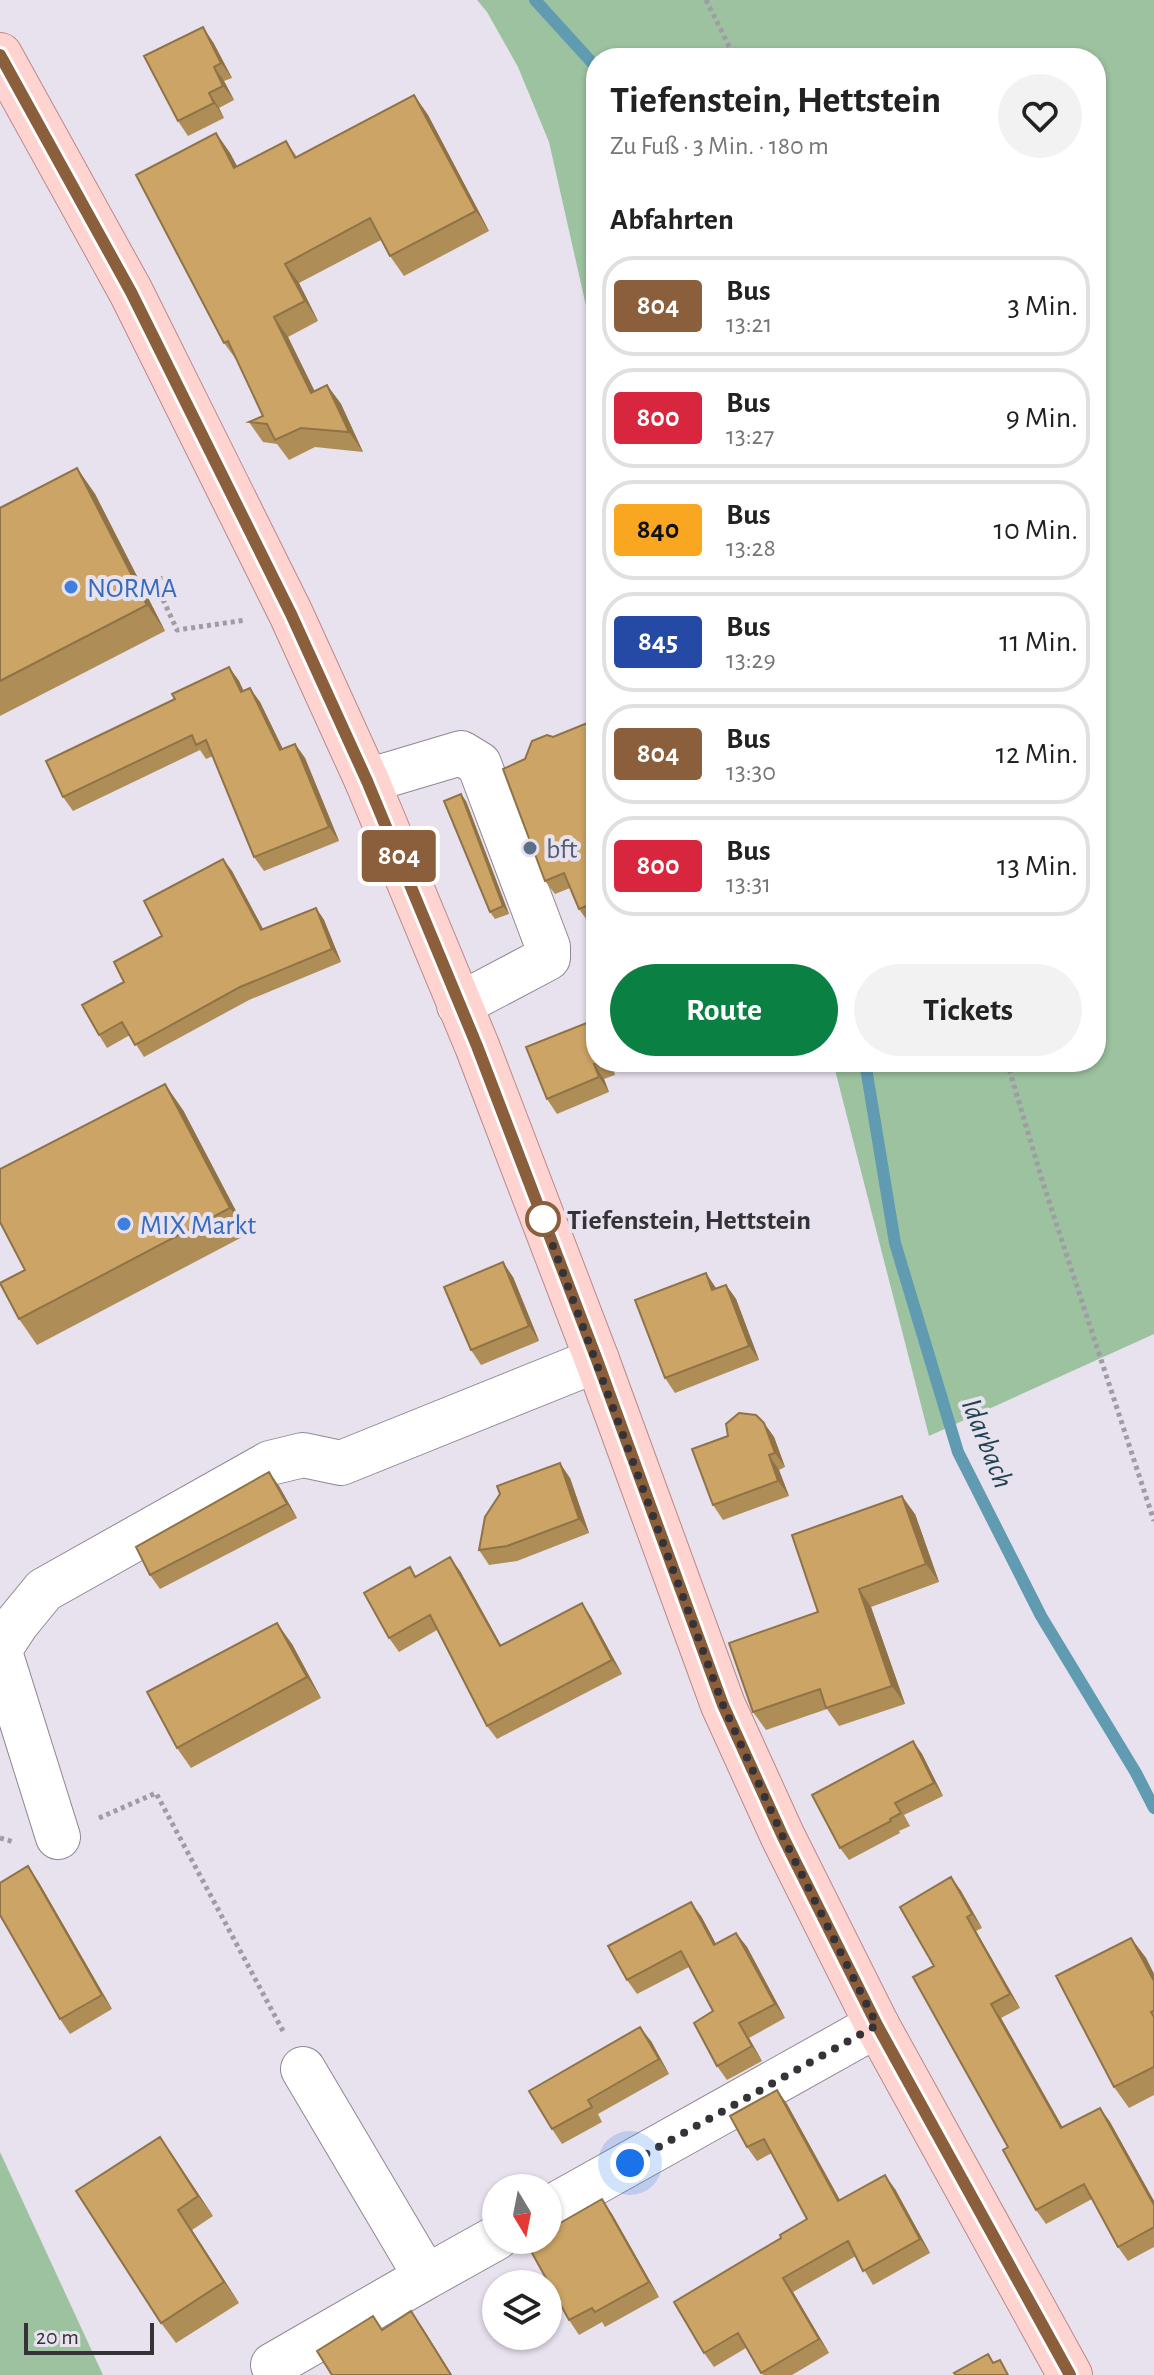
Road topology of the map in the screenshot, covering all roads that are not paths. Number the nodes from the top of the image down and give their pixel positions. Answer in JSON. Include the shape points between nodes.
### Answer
{"nodes":[{"id":1,"x":0,"y":55,"type":"edge"},
{"id":2,"x":367,"y":781,"type":"junction"},
{"id":3,"x":459,"y":1005,"type":"junction"},
{"id":4,"x":597,"y":1360,"type":"junction"},
{"id":5,"x":0,"y":1650,"type":"edge"},
{"id":6,"x":58,"y":1837,"type":"road end"},
{"id":7,"x":877,"y":2025,"type":"junction"},
{"id":8,"x":303,"y":2069,"type":"road end"},
{"id":9,"x":562,"y":2201,"type":"edge"},
{"id":10,"x":482,"y":2246,"type":"edge"},
{"id":11,"x":426,"y":2277,"type":"junction"},
{"id":12,"x":273,"y":2365,"type":"dead end"},
{"id":13,"x":1070,"y":2375,"type":"edge"}],
"edges":[{"from":1,"to":2,"type":"main road","via":[[131,292],[291,614]]},
{"from":2,"to":3,"type":"main road"},
{"from":2,"to":3,"type":"lane","via":[[461,753],[479,764],[548,958]]},
{"from":3,"to":4,"type":"main road"},
{"from":4,"to":5,"type":"lane","via":[[341,1463],[303,1455],[270,1463],[44,1590]]},
{"from":4,"to":7,"type":"main road","via":[[723,1705]]},
{"from":5,"to":6,"type":"lane"},
{"from":7,"to":9,"type":"lane"},
{"from":7,"to":13,"type":"main road"},
{"from":8,"to":11,"type":"lane"},
{"from":10,"to":11,"type":"lane"},
{"from":11,"to":12,"type":"lane"}]}
